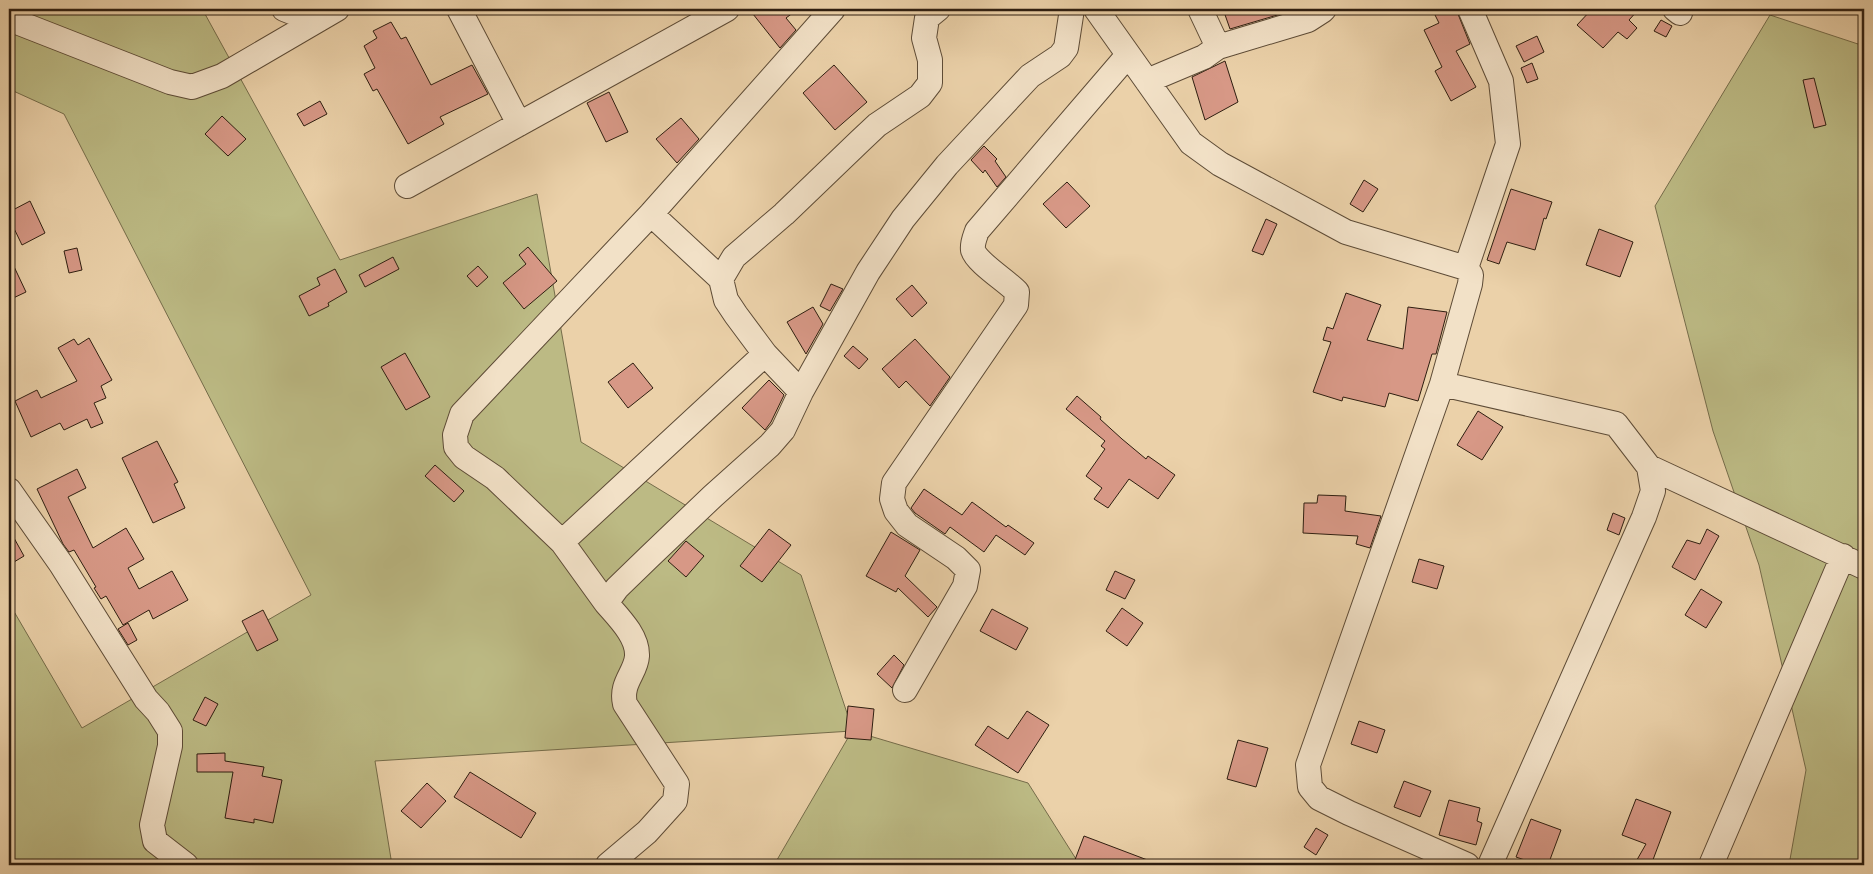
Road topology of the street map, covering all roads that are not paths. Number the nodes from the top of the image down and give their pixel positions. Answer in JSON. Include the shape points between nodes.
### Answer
{"nodes":[{"id":1,"x":284,"y":9,"type":"edge"},
{"id":2,"x":337,"y":9,"type":"edge"},
{"id":3,"x":459,"y":9,"type":"edge"},
{"id":4,"x":727,"y":9,"type":"edge"},
{"id":5,"x":833,"y":9,"type":"edge"},
{"id":6,"x":1072,"y":9,"type":"edge"},
{"id":7,"x":1096,"y":9,"type":"edge"},
{"id":8,"x":1200,"y":9,"type":"edge"},
{"id":9,"x":1324,"y":9,"type":"edge"},
{"id":10,"x":1470,"y":9,"type":"edge"},
{"id":11,"x":1674,"y":9,"type":"edge"},
{"id":12,"x":1681,"y":9,"type":"edge"},
{"id":13,"x":928,"y":12,"type":"edge"},
{"id":14,"x":9,"y":19,"type":"edge"},
{"id":15,"x":314,"y":21,"type":"junction"},
{"id":16,"x":1218,"y":47,"type":"junction"},
{"id":17,"x":1128,"y":54,"type":"junction"},
{"id":18,"x":1147,"y":81,"type":"junction"},
{"id":19,"x":519,"y":124,"type":"junction"},
{"id":20,"x":407,"y":186,"type":"dead end"},
{"id":21,"x":651,"y":214,"type":"junction"},
{"id":22,"x":1466,"y":268,"type":"junction"},
{"id":23,"x":721,"y":279,"type":"junction"},
{"id":24,"x":765,"y":354,"type":"junction"},
{"id":25,"x":1442,"y":384,"type":"junction"},
{"id":26,"x":802,"y":392,"type":"junction"},
{"id":27,"x":1649,"y":467,"type":"junction"},
{"id":28,"x":9,"y":490,"type":"edge"},
{"id":29,"x":562,"y":542,"type":"junction"},
{"id":30,"x":1844,"y":556,"type":"junction"},
{"id":31,"x":1864,"y":567,"type":"edge"},
{"id":32,"x":606,"y":603,"type":"junction"},
{"id":33,"x":905,"y":690,"type":"dead end"},
{"id":34,"x":186,"y":865,"type":"edge"},
{"id":35,"x":608,"y":865,"type":"edge"},
{"id":36,"x":1467,"y":865,"type":"edge"},
{"id":37,"x":1490,"y":865,"type":"edge"},
{"id":38,"x":1711,"y":865,"type":"edge"}],
"edges":[{"from":1,"to":15,"type":"street"},
{"from":2,"to":15,"type":"street"},
{"from":3,"to":19,"type":"street"},
{"from":4,"to":19,"type":"street"},
{"from":5,"to":21,"type":"street"},
{"from":6,"to":26,"type":"street","via":[[1066,48],[1060,56],[1030,76],[947,165],[903,219],[868,272]]},
{"from":7,"to":17,"type":"street"},
{"from":8,"to":16,"type":"street"},
{"from":9,"to":16,"type":"street","via":[[1308,20]]},
{"from":10,"to":22,"type":"street","via":[[1501,81],[1508,144]]},
{"from":11,"to":12,"type":"street","via":[[1680,13]]},
{"from":13,"to":23,"type":"street","via":[[924,38],[930,60],[930,83],[920,96],[877,125],[734,257]]},
{"from":14,"to":15,"type":"street","via":[[170,82],[192,87],[222,76]]},
{"from":16,"to":18,"type":"street"},
{"from":17,"to":18,"type":"street"},
{"from":17,"to":33,"type":"street","via":[[977,230],[973,252],[1017,292],[1016,305],[894,483],[892,499],[896,511],[907,525],[956,558],[968,570],[965,586]]},
{"from":18,"to":22,"type":"street","via":[[1191,143],[1220,164],[1346,232]]},
{"from":19,"to":20,"type":"street"},
{"from":21,"to":23,"type":"street"},
{"from":21,"to":29,"type":"street","via":[[462,414],[455,435],[456,447],[464,457],[495,478]]},
{"from":22,"to":25,"type":"street","via":[[1471,275],[1470,284]]},
{"from":23,"to":24,"type":"street","via":[[726,300]]},
{"from":24,"to":26,"type":"street"},
{"from":24,"to":29,"type":"street"},
{"from":25,"to":27,"type":"street","via":[[1616,424]]},
{"from":25,"to":36,"type":"street","via":[[1308,765],[1310,787],[1319,798]]},
{"from":26,"to":32,"type":"street","via":[[783,430],[770,445],[649,557]]},
{"from":27,"to":30,"type":"street"},
{"from":27,"to":37,"type":"street","via":[[1653,491],[1644,517]]},
{"from":28,"to":34,"type":"street","via":[[61,564],[146,699],[170,730],[170,746],[152,825],[155,840]]},
{"from":29,"to":32,"type":"street"},
{"from":30,"to":31,"type":"street"},
{"from":30,"to":38,"type":"street"},
{"from":32,"to":35,"type":"street","via":[[634,641],[637,656],[623,694],[625,704],[677,784],[675,801],[647,832]]}]}
